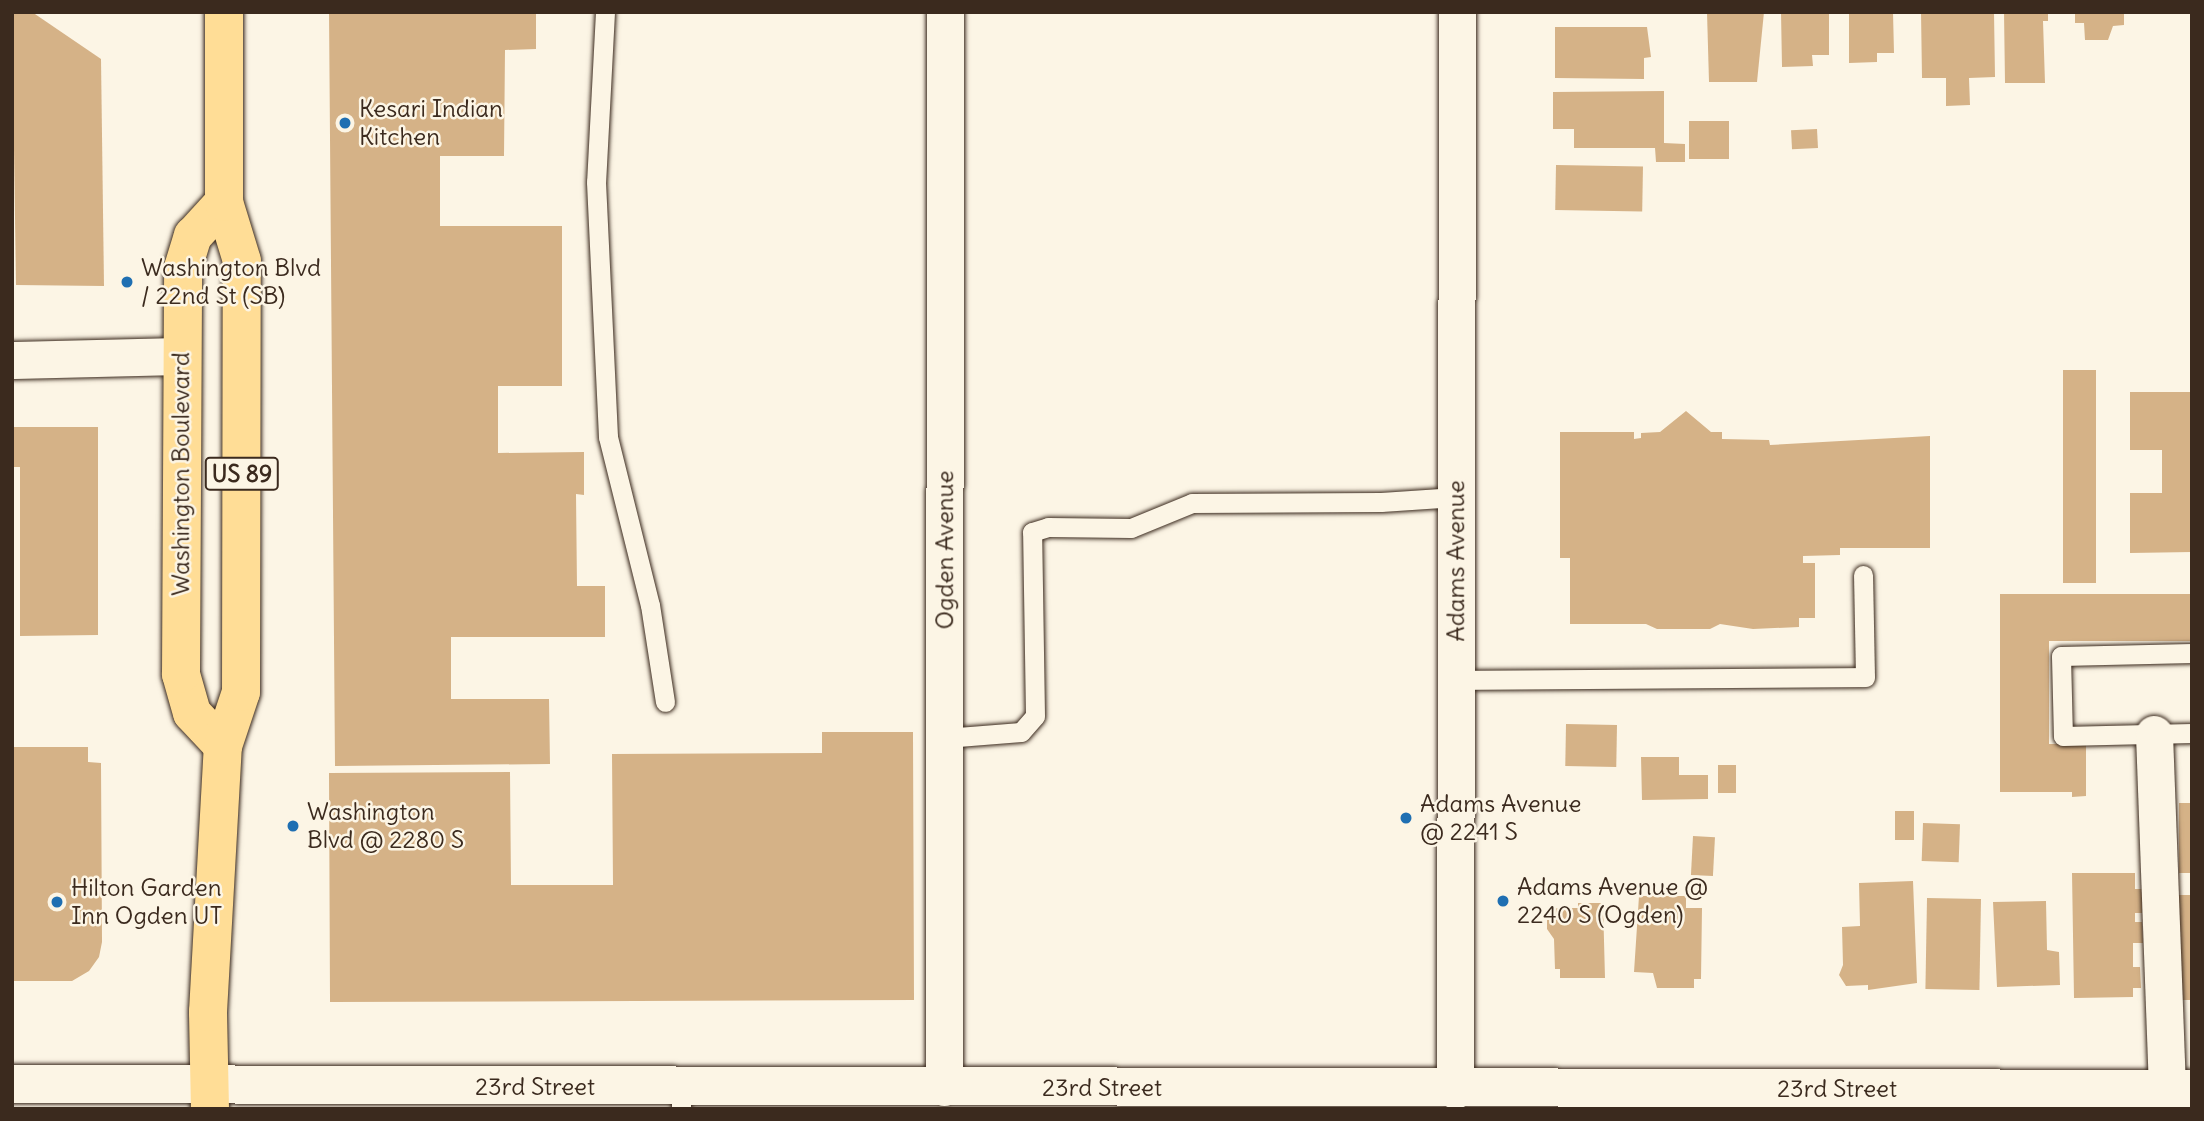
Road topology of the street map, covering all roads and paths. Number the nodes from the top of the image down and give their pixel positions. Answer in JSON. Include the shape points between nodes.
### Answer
{"nodes":[{"id":1,"x":223,"y":12,"type":"edge"},
{"id":2,"x":605,"y":12,"type":"edge"},
{"id":3,"x":945,"y":12,"type":"edge"},
{"id":4,"x":1457,"y":12,"type":"edge"},
{"id":5,"x":224,"y":202,"type":"junction"},
{"id":6,"x":181,"y":356,"type":"junction"},
{"id":7,"x":12,"y":360,"type":"edge"},
{"id":8,"x":1456,"y":497,"type":"junction"},
{"id":9,"x":1863,"y":575,"type":"dead end"},
{"id":10,"x":2192,"y":653,"type":"edge"},
{"id":11,"x":1455,"y":680,"type":"junction"},
{"id":12,"x":665,"y":702,"type":"dead end"},
{"id":13,"x":2192,"y":733,"type":"edge"},
{"id":14,"x":2154,"y":734,"type":"junction"},
{"id":15,"x":945,"y":738,"type":"junction"},
{"id":16,"x":223,"y":746,"type":"junction"},
{"id":17,"x":12,"y":1084,"type":"edge"},
{"id":18,"x":944,"y":1087,"type":"junction"},
{"id":19,"x":2179,"y":1089,"type":"edge"},
{"id":20,"x":210,"y":1097,"type":"edge"},
{"id":21,"x":681,"y":1098,"type":"edge"},
{"id":22,"x":1455,"y":1099,"type":"edge"},
{"id":23,"x":1751,"y":1099,"type":"edge"}],
"edges":[{"from":1,"to":5,"type":"main road","number":"US 89"},
{"from":2,"to":12,"type":"lane","via":[[596,182],[608,437],[650,605]]},
{"from":3,"to":15,"type":"street","name":"Ogden Avenue"},
{"from":4,"to":8,"type":"street","name":"Adams Avenue"},
{"from":5,"to":6,"type":"main road","name":"Washington Boulevard","number":"US 89","via":[[201,222],[186,251]]},
{"from":5,"to":16,"type":"main road","number":"US 89","via":[[242,261],[242,322],[241,692]]},
{"from":6,"to":7,"type":"street"},
{"from":6,"to":16,"type":"main road","name":"Washington Boulevard","number":"US 89","via":[[181,674],[192,713]]},
{"from":8,"to":11,"type":"street","name":"Adams Avenue"},
{"from":8,"to":15,"type":"lane","via":[[1192,503],[1131,528],[1048,527],[1032,532],[1035,716],[1021,732]]},
{"from":9,"to":11,"type":"lane","via":[[1866,677]]},
{"from":10,"to":14,"type":"lane","via":[[2061,656],[2063,736]]},
{"from":11,"to":22,"type":"street","name":"Adams Avenue"},
{"from":13,"to":14,"type":"lane"},
{"from":14,"to":19,"type":"street"},
{"from":15,"to":18,"type":"street","name":"Ogden Avenue"},
{"from":16,"to":20,"type":"main road","number":"US 89","via":[[208,1013]]},
{"from":17,"to":20,"type":"street","name":"23rd Street"},
{"from":18,"to":21,"type":"street","name":"23rd Street"},
{"from":18,"to":22,"type":"street","name":"23rd Street"},
{"from":19,"to":23,"type":"street","name":"23rd Street"},
{"from":20,"to":21,"type":"street","name":"23rd Street"},
{"from":22,"to":23,"type":"street","name":"23rd Street"}]}
